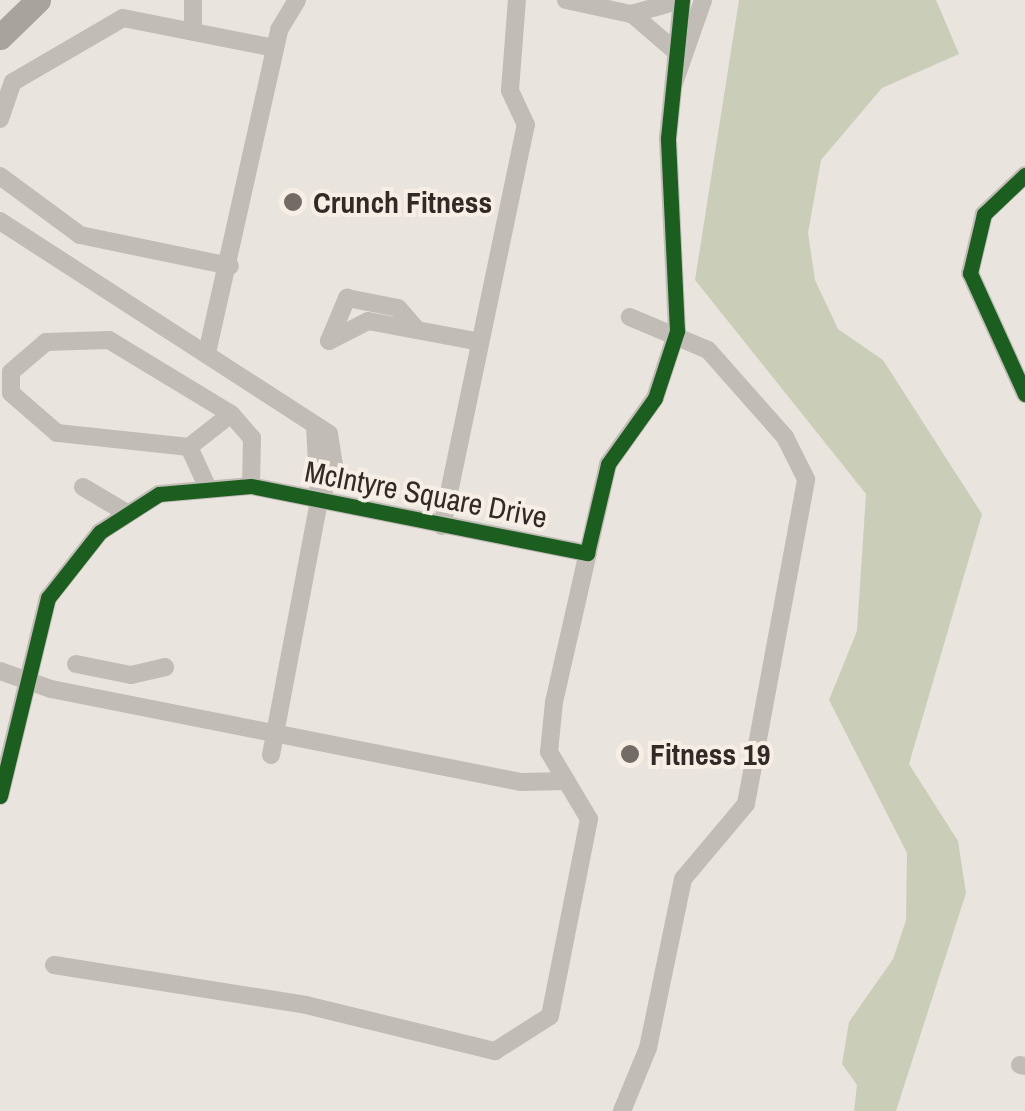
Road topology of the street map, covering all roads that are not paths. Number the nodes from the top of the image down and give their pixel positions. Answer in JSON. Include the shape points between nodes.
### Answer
{"nodes":[{"id":1,"x":38,"y":0,"type":"edge"},
{"id":2,"x":192,"y":0,"type":"edge"},
{"id":3,"x":297,"y":0,"type":"edge"},
{"id":4,"x":517,"y":0,"type":"edge"},
{"id":5,"x":566,"y":0,"type":"edge"},
{"id":6,"x":682,"y":0,"type":"edge"},
{"id":7,"x":704,"y":0,"type":"edge"},
{"id":8,"x":631,"y":14,"type":"junction"},
{"id":9,"x":193,"y":31,"type":"junction"},
{"id":10,"x":0,"y":37,"type":"edge"},
{"id":11,"x":275,"y":48,"type":"junction"},
{"id":12,"x":673,"y":49,"type":"junction"},
{"id":13,"x":674,"y":84,"type":"junction"},
{"id":14,"x":0,"y":119,"type":"edge"},
{"id":15,"x":0,"y":176,"type":"edge"},
{"id":16,"x":1025,"y":176,"type":"edge"},
{"id":17,"x":0,"y":221,"type":"edge"},
{"id":18,"x":230,"y":266,"type":"junction"},
{"id":19,"x":630,"y":318,"type":"dead end"},
{"id":20,"x":417,"y":330,"type":"junction"},
{"id":21,"x":677,"y":331,"type":"junction"},
{"id":22,"x":480,"y":342,"type":"junction"},
{"id":23,"x":207,"y":353,"type":"junction"},
{"id":24,"x":1025,"y":394,"type":"edge"},
{"id":25,"x":231,"y":414,"type":"junction"},
{"id":26,"x":189,"y":447,"type":"junction"},
{"id":27,"x":206,"y":484,"type":"junction"},
{"id":28,"x":251,"y":486,"type":"junction"},
{"id":29,"x":82,"y":487,"type":"dead end"},
{"id":30,"x":319,"y":502,"type":"junction"},
{"id":31,"x":125,"y":512,"type":"junction"},
{"id":32,"x":442,"y":526,"type":"junction"},
{"id":33,"x":587,"y":553,"type":"junction"},
{"id":34,"x":76,"y":664,"type":"dead end"},
{"id":35,"x":165,"y":666,"type":"dead end"},
{"id":36,"x":0,"y":670,"type":"edge"},
{"id":37,"x":22,"y":679,"type":"junction"},
{"id":38,"x":276,"y":731,"type":"junction"},
{"id":39,"x":271,"y":755,"type":"dead end"},
{"id":40,"x":566,"y":781,"type":"junction"},
{"id":41,"x":0,"y":796,"type":"edge"},
{"id":42,"x":54,"y":965,"type":"dead end"},
{"id":43,"x":622,"y":1111,"type":"edge"}],
"edges":[{"from":1,"to":10,"type":"highway"},
{"from":2,"to":9,"type":"street"},
{"from":3,"to":11,"type":"street"},
{"from":4,"to":22,"type":"street","via":[[510,90],[526,126]]},
{"from":5,"to":8,"type":"street"},
{"from":6,"to":8,"type":"street"},
{"from":6,"to":12,"type":"street"},
{"from":7,"to":13,"type":"street"},
{"from":8,"to":12,"type":"street"},
{"from":9,"to":11,"type":"street"},
{"from":9,"to":14,"type":"street","via":[[112,21],[14,82]]},
{"from":11,"to":18,"type":"street"},
{"from":12,"to":13,"type":"street"},
{"from":13,"to":21,"type":"street"},
{"from":15,"to":18,"type":"street","via":[[80,235]]},
{"from":16,"to":24,"type":"street","via":[[984,214],[970,262],[976,298]]},
{"from":17,"to":23,"type":"street"},
{"from":18,"to":23,"type":"street"},
{"from":19,"to":21,"type":"street"},
{"from":20,"to":20,"type":"street","via":[[368,321],[330,342],[347,298],[398,308]]},
{"from":20,"to":22,"type":"street"},
{"from":21,"to":33,"type":"street","via":[[654,398],[608,464]]},
{"from":21,"to":43,"type":"street","via":[[708,350],[765,412],[796,451],[806,487],[746,804],[683,879],[648,1048]]},
{"from":22,"to":32,"type":"street"},
{"from":23,"to":30,"type":"street","via":[[315,425]]},
{"from":25,"to":26,"type":"street"},
{"from":25,"to":26,"type":"street","via":[[160,366],[88,336],[46,342],[7,382],[39,420],[83,442]]},
{"from":25,"to":28,"type":"street","via":[[252,438]]},
{"from":26,"to":27,"type":"street"},
{"from":27,"to":28,"type":"street","name":"McIntyre Square Drive"},
{"from":27,"to":31,"type":"street","name":"McIntyre Square Drive"},
{"from":28,"to":30,"type":"street","name":"McIntyre Square Drive"},
{"from":29,"to":31,"type":"street"},
{"from":30,"to":32,"type":"street","name":"McIntyre Square Drive"},
{"from":30,"to":38,"type":"street"},
{"from":31,"to":37,"type":"street","name":"McIntyre Square Drive","via":[[57,583]]},
{"from":32,"to":33,"type":"street","name":"McIntyre Square Drive"},
{"from":33,"to":40,"type":"street","via":[[547,739]]},
{"from":34,"to":35,"type":"street","via":[[130,675]]},
{"from":36,"to":37,"type":"street"},
{"from":37,"to":38,"type":"street"},
{"from":37,"to":41,"type":"street","name":"McIntyre Square Drive"},
{"from":38,"to":39,"type":"street"},
{"from":38,"to":40,"type":"street","via":[[521,782]]},
{"from":40,"to":42,"type":"street","via":[[588,828],[552,1009],[500,1052],[306,1005],[242,1002]]}]}
